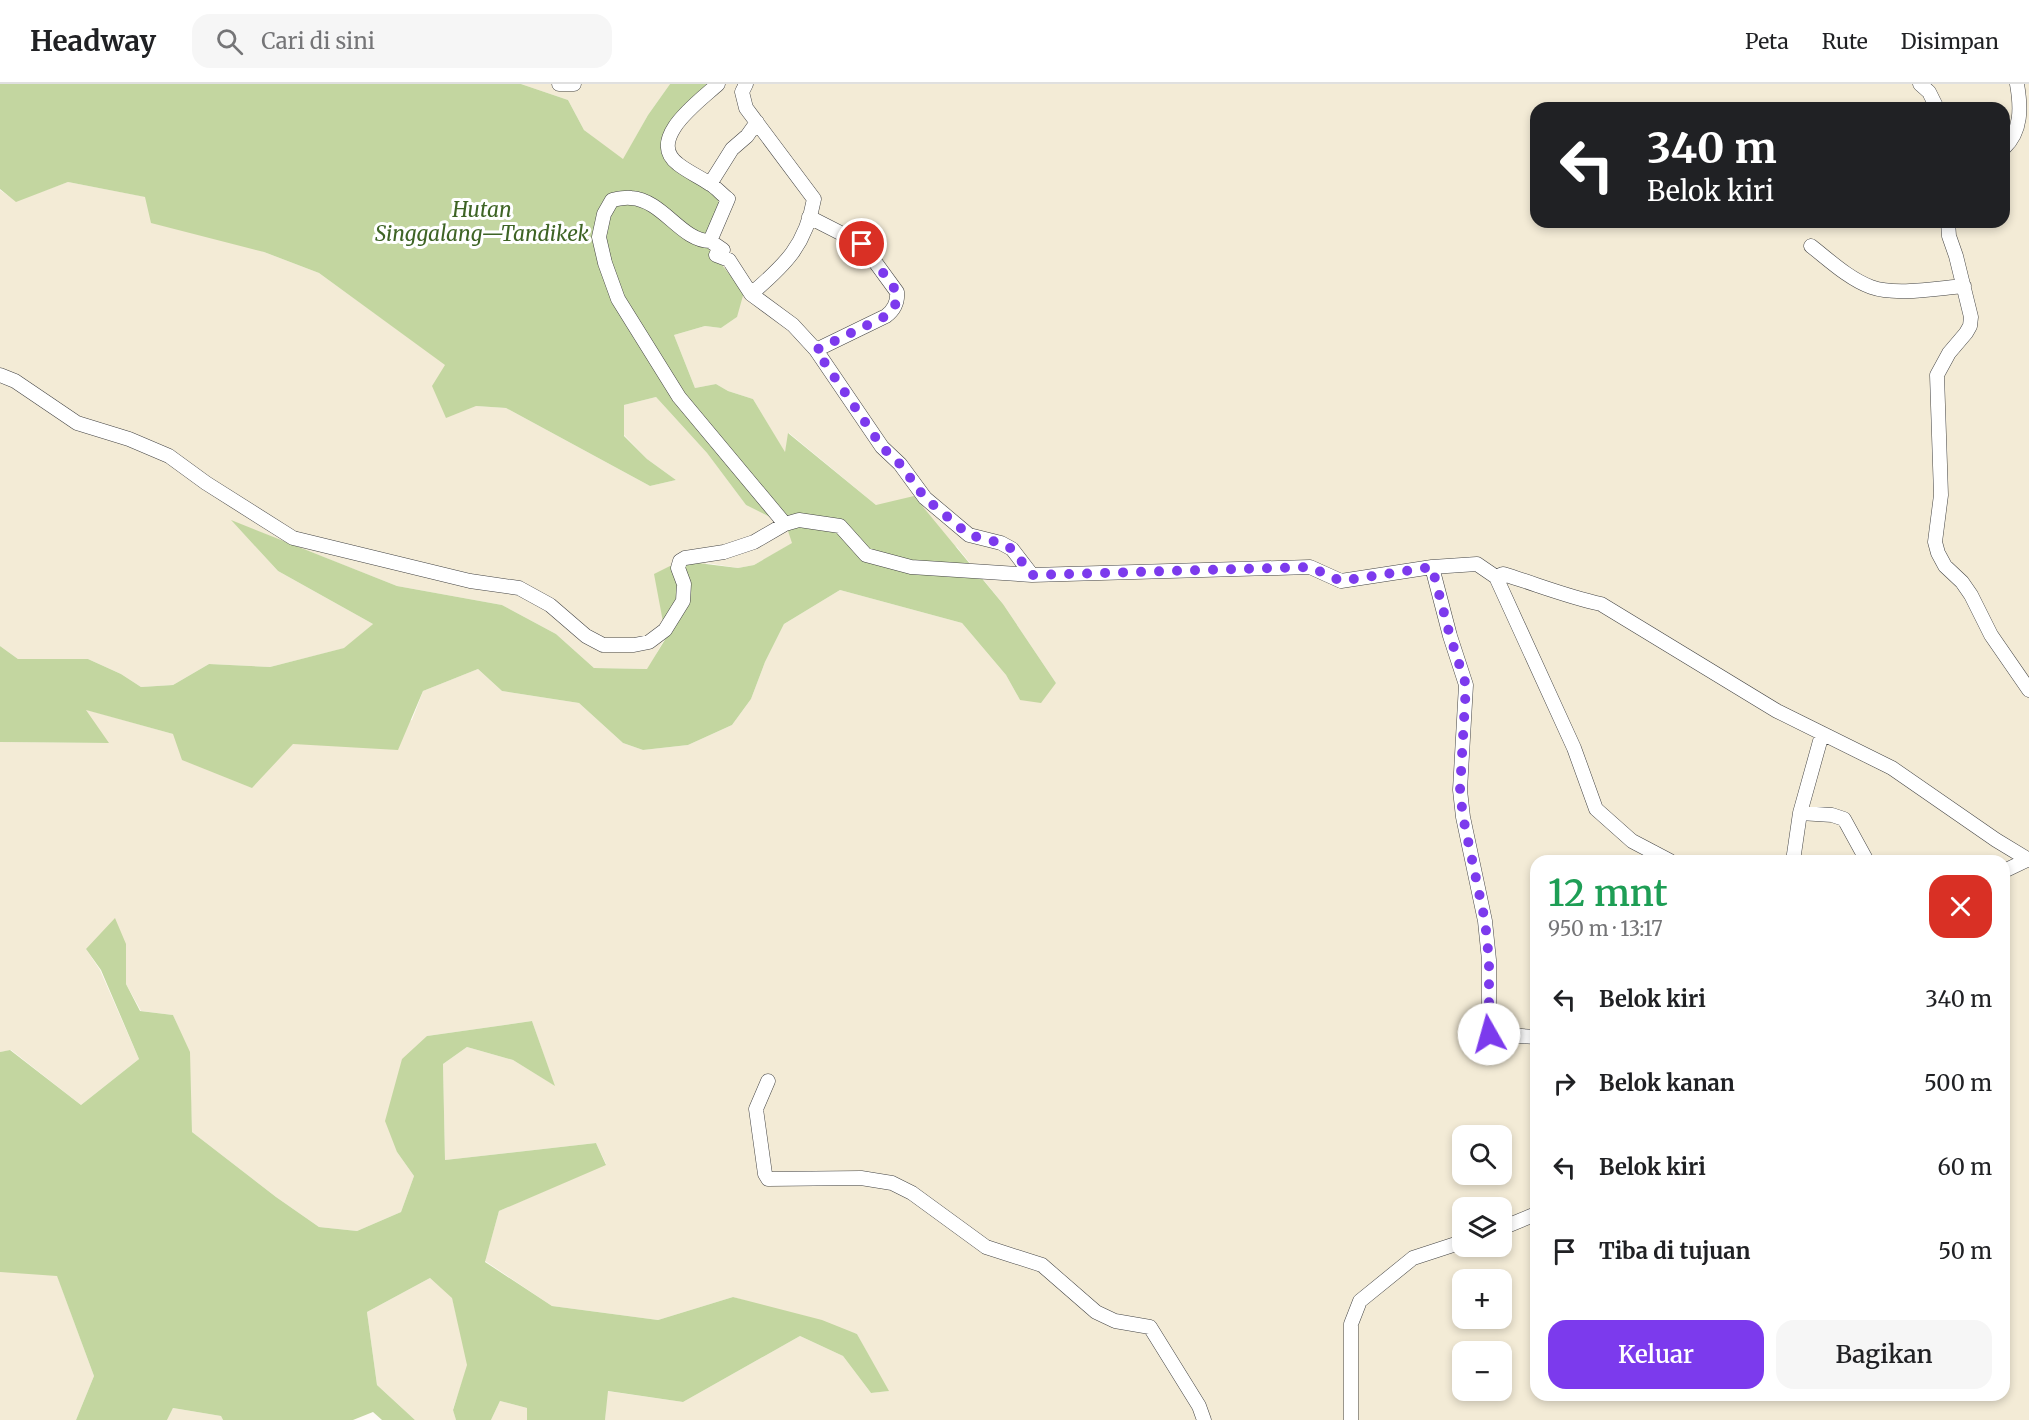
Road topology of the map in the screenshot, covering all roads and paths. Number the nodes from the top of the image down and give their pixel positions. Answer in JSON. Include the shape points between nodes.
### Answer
{"nodes":[{"id":1,"x":559,"y":84,"type":"edge"},
{"id":2,"x":574,"y":84,"type":"edge"},
{"id":3,"x":718,"y":84,"type":"edge"},
{"id":4,"x":746,"y":84,"type":"edge"},
{"id":5,"x":1920,"y":84,"type":"edge"},
{"id":6,"x":2017,"y":84,"type":"edge"},
{"id":7,"x":1934,"y":102,"type":"edge"},
{"id":8,"x":757,"y":122,"type":"junction"},
{"id":9,"x":2010,"y":141,"type":"edge"},
{"id":10,"x":710,"y":184,"type":"junction"},
{"id":11,"x":809,"y":217,"type":"junction"},
{"id":12,"x":1948,"y":228,"type":"edge"},
{"id":13,"x":710,"y":241,"type":"junction"},
{"id":14,"x":1811,"y":246,"type":"dead end"},
{"id":15,"x":1964,"y":286,"type":"junction"},
{"id":16,"x":751,"y":294,"type":"junction"},
{"id":17,"x":816,"y":350,"type":"junction"},
{"id":18,"x":0,"y":375,"type":"edge"},
{"id":19,"x":785,"y":524,"type":"junction"},
{"id":20,"x":1432,"y":567,"type":"junction"},
{"id":21,"x":1032,"y":575,"type":"junction"},
{"id":22,"x":1496,"y":577,"type":"junction"},
{"id":23,"x":2029,"y":690,"type":"edge"},
{"id":24,"x":1822,"y":734,"type":"junction"},
{"id":25,"x":1800,"y":813,"type":"junction"},
{"id":26,"x":1659,"y":855,"type":"edge"},
{"id":27,"x":1794,"y":855,"type":"edge"},
{"id":28,"x":1864,"y":855,"type":"edge"},
{"id":29,"x":2028,"y":860,"type":"edge"},
{"id":30,"x":2010,"y":868,"type":"edge"},
{"id":31,"x":1530,"y":1037,"type":"edge"},
{"id":32,"x":768,"y":1081,"type":"dead end"},
{"id":33,"x":1530,"y":1216,"type":"edge"},
{"id":34,"x":1512,"y":1224,"type":"edge"},
{"id":35,"x":1452,"y":1245,"type":"edge"},
{"id":36,"x":1204,"y":1420,"type":"edge"},
{"id":37,"x":1351,"y":1420,"type":"edge"}],
"edges":[{"from":1,"to":2,"type":"street"},
{"from":3,"to":10,"type":"street","via":[[676,123],[668,144],[676,163]]},
{"from":4,"to":8,"type":"street","via":[[743,102]]},
{"from":5,"to":7,"type":"street"},
{"from":6,"to":9,"type":"street","via":[[2018,124]]},
{"from":8,"to":10,"type":"street","via":[[732,149]]},
{"from":8,"to":11,"type":"street","via":[[814,199]]},
{"from":10,"to":13,"type":"street","via":[[728,199]]},
{"from":11,"to":16,"type":"street","via":[[785,266]]},
{"from":11,"to":17,"type":"street","via":[[862,244],[897,292],[898,300],[886,316]]},
{"from":12,"to":15,"type":"street"},
{"from":13,"to":16,"type":"street","via":[[723,250],[716,255],[729,260]]},
{"from":13,"to":19,"type":"street","via":[[688,232],[654,204],[630,197],[612,201],[604,214],[599,237],[618,299],[679,397]]},
{"from":14,"to":15,"type":"street","via":[[1872,288]]},
{"from":15,"to":23,"type":"street","via":[[1971,326],[1937,375],[1941,495],[1935,542],[1945,566],[1971,595],[1991,635]]},
{"from":16,"to":17,"type":"street","via":[[793,325]]},
{"from":17,"to":21,"type":"street","via":[[882,447],[925,498],[969,535],[1012,549]]},
{"from":18,"to":19,"type":"street","via":[[77,423],[170,456],[293,538],[470,581],[519,588],[550,605],[586,636],[603,645],[649,642],[665,630],[683,601],[680,561],[754,542]]},
{"from":19,"to":21,"type":"street","via":[[813,520],[840,526],[866,555],[911,567]]},
{"from":20,"to":21,"type":"street","via":[[1341,581],[1310,567]]},
{"from":20,"to":22,"type":"street","via":[[1478,564]]},
{"from":20,"to":31,"type":"street","via":[[1466,685],[1460,790],[1489,960],[1489,1006],[1480,1024],[1489,1034]]},
{"from":22,"to":24,"type":"street","via":[[1503,574],[1601,604]]},
{"from":22,"to":26,"type":"street","via":[[1574,748],[1596,809],[1632,841]]},
{"from":24,"to":25,"type":"street"},
{"from":24,"to":29,"type":"street","via":[[1892,768]]},
{"from":25,"to":27,"type":"street"},
{"from":25,"to":28,"type":"street","via":[[1844,819]]},
{"from":29,"to":30,"type":"street"},
{"from":32,"to":36,"type":"street","via":[[756,1108],[768,1179],[873,1178],[904,1187],[986,1247],[1045,1267],[1096,1312],[1115,1321],[1150,1327]]},
{"from":33,"to":34,"type":"street"},
{"from":35,"to":37,"type":"street","via":[[1413,1258],[1360,1301],[1351,1324]]}]}
